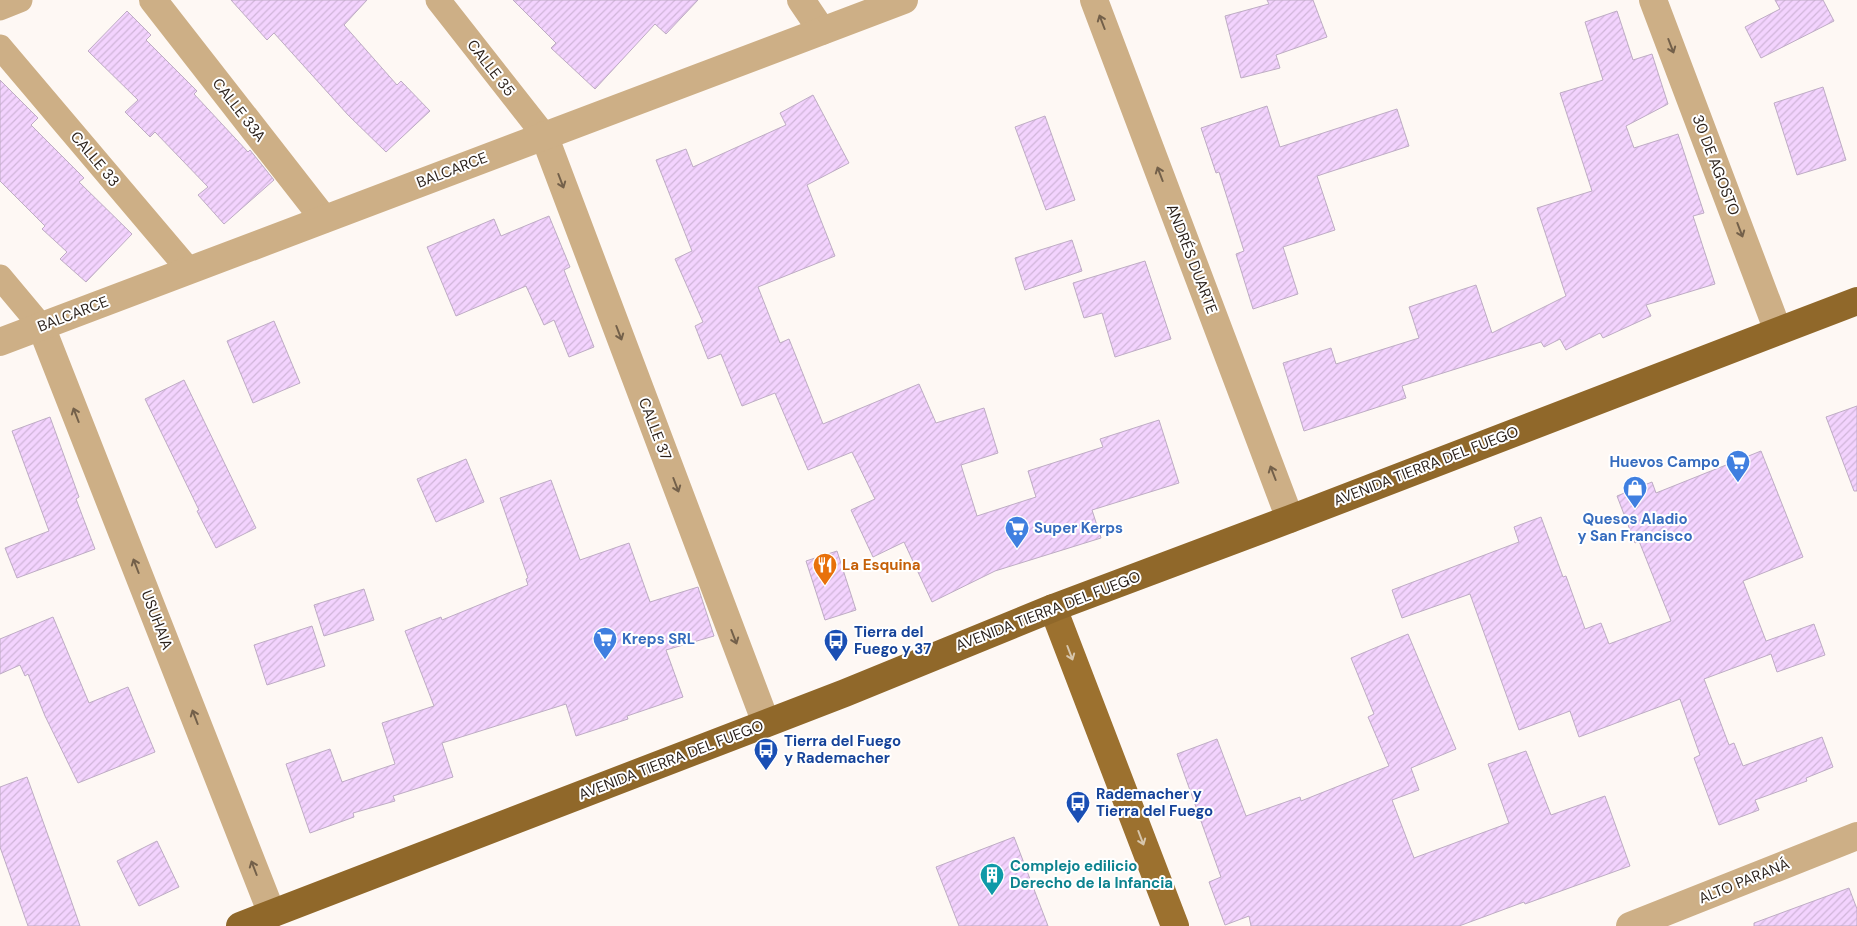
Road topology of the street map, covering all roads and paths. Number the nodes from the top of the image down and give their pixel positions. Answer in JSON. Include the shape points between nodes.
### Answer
{"nodes":[{"id":1,"x":20,"y":0,"type":"edge"},
{"id":2,"x":153,"y":0,"type":"edge"},
{"id":3,"x":438,"y":0,"type":"edge"},
{"id":4,"x":800,"y":0,"type":"edge"},
{"id":5,"x":904,"y":0,"type":"edge"},
{"id":6,"x":1094,"y":0,"type":"edge"},
{"id":7,"x":1653,"y":0,"type":"edge"},
{"id":8,"x":0,"y":8,"type":"edge"},
{"id":9,"x":822,"y":31,"type":"junction"},
{"id":10,"x":0,"y":47,"type":"edge"},
{"id":11,"x":544,"y":135,"type":"junction"},
{"id":12,"x":324,"y":219,"type":"junction"},
{"id":13,"x":189,"y":270,"type":"junction"},
{"id":14,"x":0,"y":277,"type":"edge"},
{"id":15,"x":1857,"y":301,"type":"edge"},
{"id":16,"x":42,"y":326,"type":"junction"},
{"id":17,"x":1778,"y":331,"type":"junction"},
{"id":18,"x":0,"y":342,"type":"edge"},
{"id":19,"x":1290,"y":518,"type":"junction"},
{"id":20,"x":1053,"y":608,"type":"junction"},
{"id":21,"x":766,"y":723,"type":"junction"},
{"id":22,"x":1857,"y":836,"type":"edge"},
{"id":23,"x":272,"y":914,"type":"junction"},
{"id":24,"x":1687,"y":916,"type":"edge"},
{"id":25,"x":240,"y":926,"type":"edge"},
{"id":26,"x":1175,"y":926,"type":"edge"},
{"id":27,"x":1630,"y":926,"type":"edge"}],
"edges":[{"from":1,"to":8,"type":"street"},
{"from":2,"to":12,"type":"street","name":"CALLE 33A"},
{"from":3,"to":11,"type":"street","name":"CALLE 35"},
{"from":4,"to":9,"type":"street"},
{"from":5,"to":9,"type":"street","name":"BALCARCE"},
{"from":19,"to":6,"type":"street","name":"ANDRÉS DUARTE","one_way":true},
{"from":7,"to":17,"type":"street","name":"30 DE AGOSTO","one_way":true},
{"from":9,"to":11,"type":"street","name":"BALCARCE"},
{"from":10,"to":13,"type":"street","name":"CALLE 33"},
{"from":11,"to":12,"type":"street","name":"BALCARCE"},
{"from":11,"to":21,"type":"street","name":"CALLE 37","one_way":true},
{"from":12,"to":13,"type":"street","name":"BALCARCE"},
{"from":13,"to":16,"type":"street","name":"BALCARCE"},
{"from":14,"to":16,"type":"street"},
{"from":15,"to":17,"type":"highway","name":"AVENIDA TIERRA DEL FUEGO"},
{"from":16,"to":18,"type":"street","name":"BALCARCE"},
{"from":23,"to":16,"type":"street","name":"USUHAIA","one_way":true},
{"from":17,"to":19,"type":"highway","name":"AVENIDA TIERRA DEL FUEGO"},
{"from":19,"to":20,"type":"highway","name":"AVENIDA TIERRA DEL FUEGO"},
{"from":20,"to":21,"type":"highway","name":"AVENIDA TIERRA DEL FUEGO"},
{"from":20,"to":26,"type":"main road","one_way":true},
{"from":21,"to":23,"type":"highway","name":"AVENIDA TIERRA DEL FUEGO"},
{"from":22,"to":24,"type":"street","name":"ALTO PARANÁ"},
{"from":23,"to":25,"type":"highway","name":"AVENIDA TIERRA DEL FUEGO"},
{"from":24,"to":27,"type":"street","name":"ALTO PARANÁ"}]}
